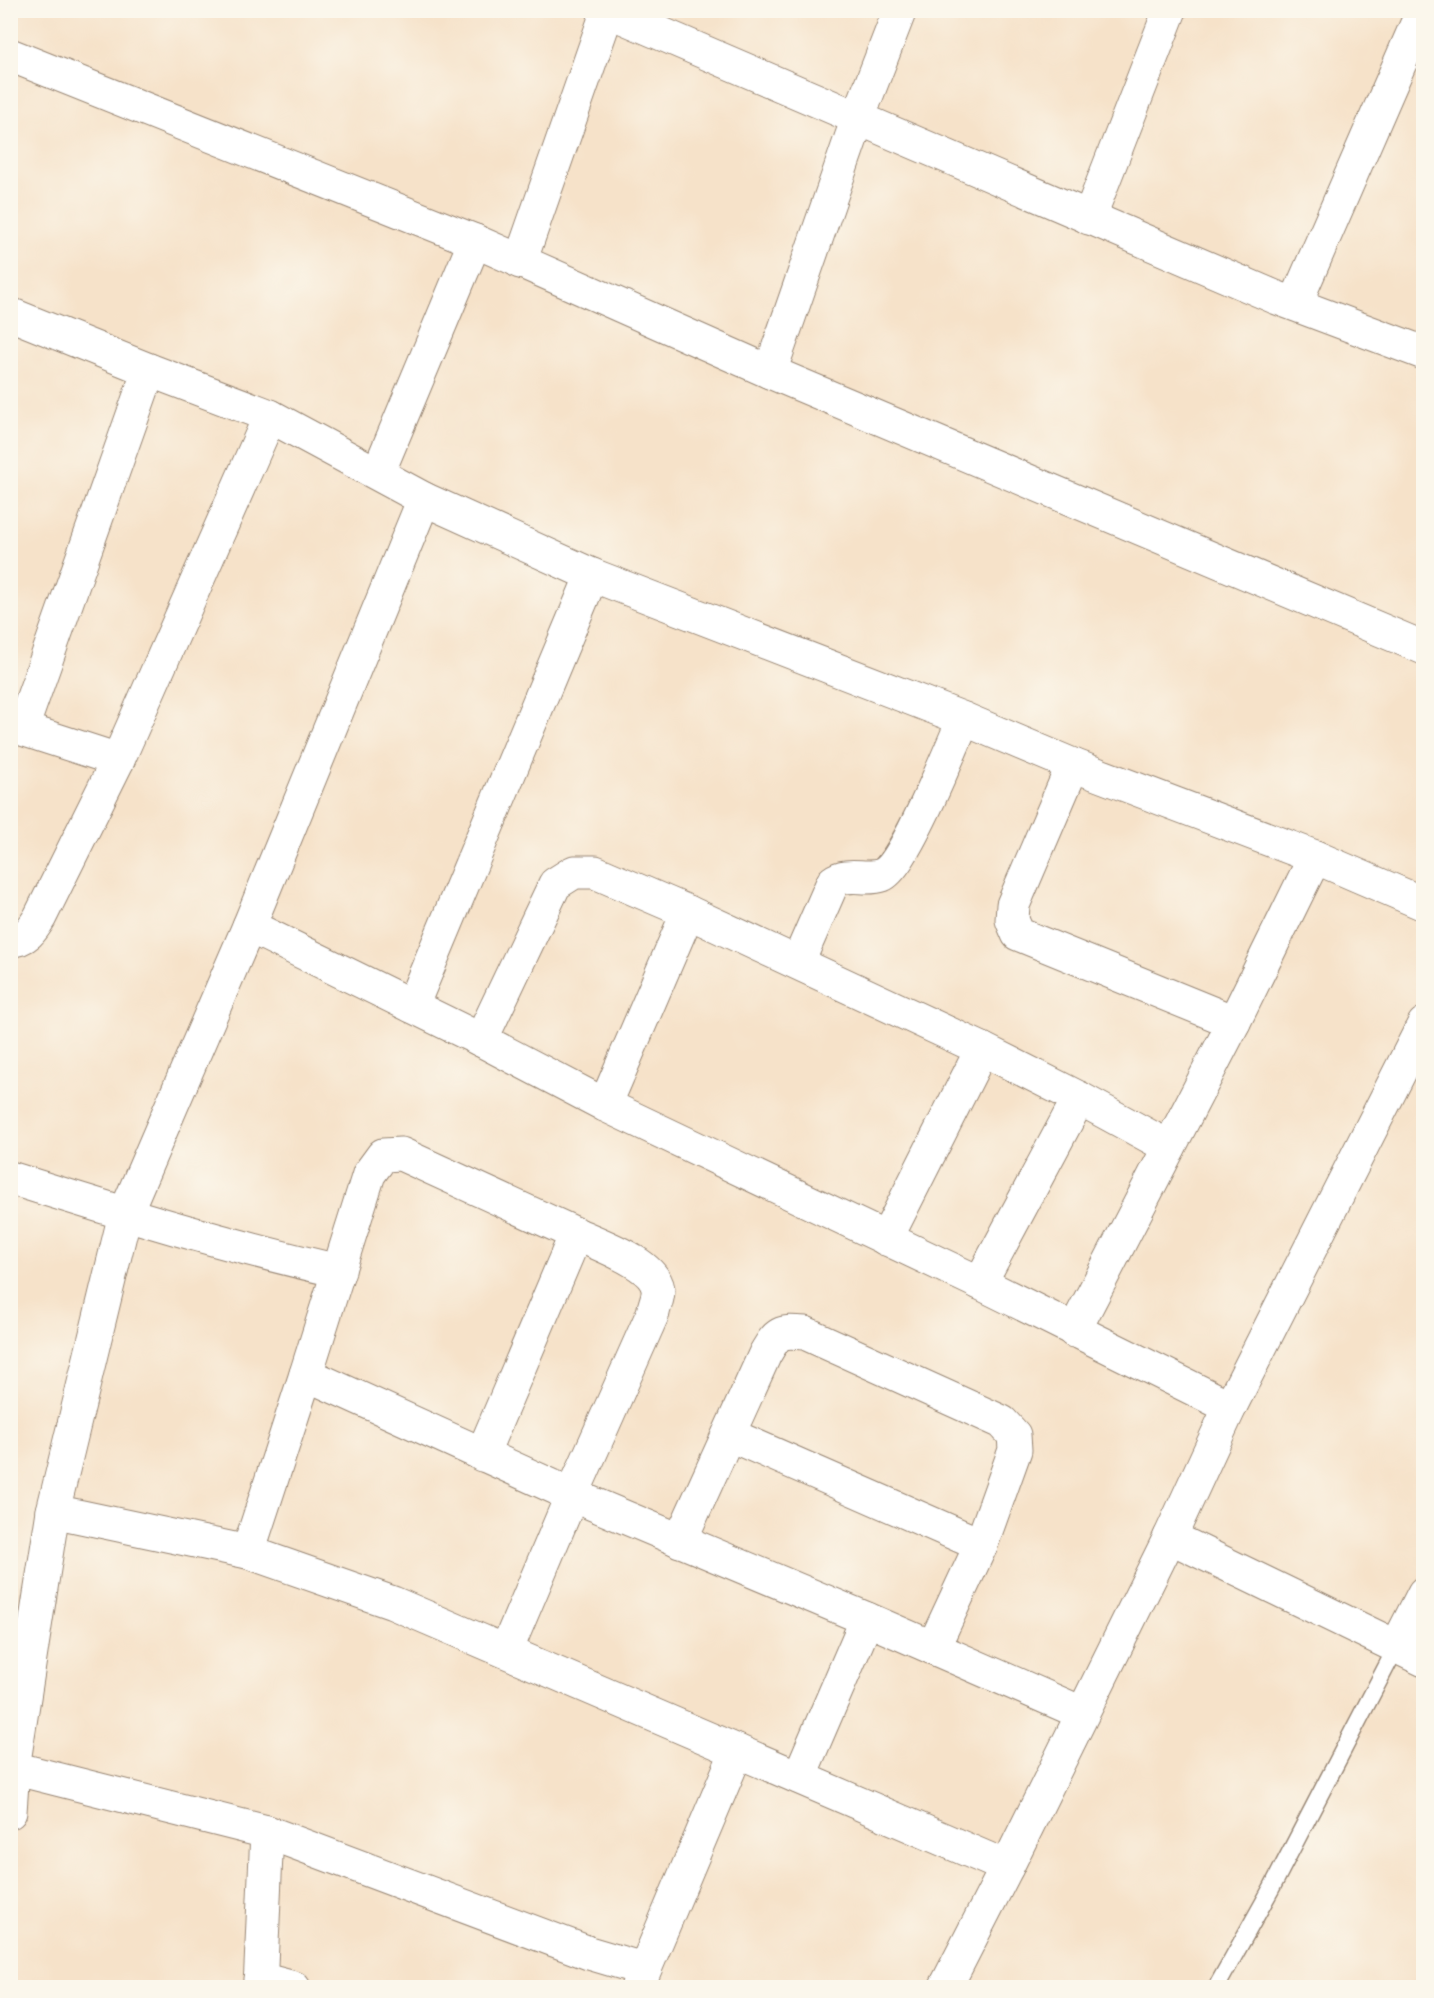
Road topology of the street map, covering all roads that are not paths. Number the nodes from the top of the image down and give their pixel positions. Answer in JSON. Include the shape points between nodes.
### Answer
{"nodes":[{"id":1,"x":900,"y":10,"type":"edge"},
{"id":2,"x":1170,"y":10,"type":"edge"},
{"id":3,"x":1423,"y":10,"type":"edge"},
{"id":4,"x":607,"y":11,"type":"edge"},
{"id":5,"x":10,"y":55,"type":"edge"},
{"id":6,"x":858,"y":118,"type":"junction"},
{"id":7,"x":1089,"y":218,"type":"junction"},
{"id":8,"x":475,"y":241,"type":"junction"},
{"id":9,"x":520,"y":262,"type":"junction"},
{"id":10,"x":1295,"y":304,"type":"junction"},
{"id":11,"x":10,"y":314,"type":"edge"},
{"id":12,"x":1424,"y":352,"type":"edge"},
{"id":13,"x":149,"y":370,"type":"junction"},
{"id":14,"x":770,"y":372,"type":"junction"},
{"id":15,"x":270,"y":416,"type":"junction"},
{"id":16,"x":378,"y":473,"type":"junction"},
{"id":17,"x":424,"y":499,"type":"junction"},
{"id":18,"x":592,"y":575,"type":"junction"},
{"id":19,"x":1424,"y":648,"type":"edge"},
{"id":20,"x":964,"y":719,"type":"junction"},
{"id":21,"x":16,"y":726,"type":"edge"},
{"id":22,"x":118,"y":760,"type":"junction"},
{"id":23,"x":1073,"y":765,"type":"junction"},
{"id":24,"x":1314,"y":857,"type":"junction"},
{"id":25,"x":1424,"y":904,"type":"edge"},
{"id":26,"x":688,"y":912,"type":"junction"},
{"id":27,"x":249,"y":926,"type":"junction"},
{"id":28,"x":10,"y":940,"type":"edge"},
{"id":29,"x":798,"y":962,"type":"junction"},
{"id":30,"x":412,"y":1006,"type":"junction"},
{"id":31,"x":1234,"y":1022,"type":"junction"},
{"id":32,"x":1424,"y":1024,"type":"edge"},
{"id":33,"x":481,"y":1040,"type":"junction"},
{"id":34,"x":982,"y":1049,"type":"junction"},
{"id":35,"x":1079,"y":1098,"type":"junction"},
{"id":36,"x":605,"y":1105,"type":"junction"},
{"id":37,"x":1169,"y":1147,"type":"junction"},
{"id":38,"x":10,"y":1178,"type":"edge"},
{"id":39,"x":125,"y":1214,"type":"junction"},
{"id":40,"x":576,"y":1234,"type":"junction"},
{"id":41,"x":886,"y":1239,"type":"junction"},
{"id":42,"x":339,"y":1271,"type":"junction"},
{"id":43,"x":980,"y":1283,"type":"junction"},
{"id":44,"x":1074,"y":1331,"type":"junction"},
{"id":45,"x":306,"y":1374,"type":"junction"},
{"id":46,"x":1230,"y":1407,"type":"junction"},
{"id":47,"x":730,"y":1435,"type":"junction"},
{"id":48,"x":482,"y":1455,"type":"junction"},
{"id":49,"x":572,"y":1495,"type":"junction"},
{"id":50,"x":53,"y":1510,"type":"junction"},
{"id":51,"x":1170,"y":1537,"type":"junction"},
{"id":52,"x":680,"y":1541,"type":"junction"},
{"id":53,"x":981,"y":1545,"type":"junction"},
{"id":54,"x":248,"y":1552,"type":"junction"},
{"id":55,"x":1424,"y":1593,"type":"edge"},
{"id":56,"x":867,"y":1619,"type":"junction"},
{"id":57,"x":933,"y":1648,"type":"junction"},
{"id":58,"x":506,"y":1651,"type":"junction"},
{"id":59,"x":1410,"y":1653,"type":"edge"},
{"id":60,"x":1082,"y":1713,"type":"junction"},
{"id":61,"x":737,"y":1751,"type":"junction"},
{"id":62,"x":13,"y":1768,"type":"junction"},
{"id":63,"x":799,"y":1777,"type":"junction"},
{"id":64,"x":10,"y":1812,"type":"edge"},
{"id":65,"x":267,"y":1832,"type":"junction"},
{"id":66,"x":1007,"y":1867,"type":"junction"},
{"id":67,"x":640,"y":1978,"type":"edge"},
{"id":68,"x":260,"y":1983,"type":"edge"},
{"id":69,"x":294,"y":1988,"type":"edge"},
{"id":70,"x":945,"y":1988,"type":"edge"},
{"id":71,"x":1216,"y":1988,"type":"edge"}],
"edges":[{"from":1,"to":6,"type":"street"},
{"from":2,"to":7,"type":"street"},
{"from":3,"to":10,"type":"street"},
{"from":4,"to":6,"type":"street"},
{"from":4,"to":9,"type":"street"},
{"from":5,"to":8,"type":"street"},
{"from":6,"to":7,"type":"street"},
{"from":6,"to":14,"type":"street"},
{"from":7,"to":10,"type":"street"},
{"from":8,"to":9,"type":"street"},
{"from":8,"to":16,"type":"street"},
{"from":9,"to":14,"type":"street"},
{"from":10,"to":12,"type":"street"},
{"from":11,"to":13,"type":"street"},
{"from":13,"to":15,"type":"street"},
{"from":13,"to":21,"type":"street"},
{"from":14,"to":19,"type":"street"},
{"from":15,"to":16,"type":"street"},
{"from":15,"to":22,"type":"street"},
{"from":16,"to":17,"type":"street"},
{"from":17,"to":18,"type":"street"},
{"from":17,"to":27,"type":"street"},
{"from":18,"to":20,"type":"street"},
{"from":18,"to":30,"type":"street"},
{"from":20,"to":23,"type":"street"},
{"from":20,"to":29,"type":"street","via":[[905,848],[892,868],[882,875],[840,877],[833,882]]},
{"from":21,"to":22,"type":"street"},
{"from":22,"to":28,"type":"street","via":[[40,917],[30,933]]},
{"from":23,"to":24,"type":"street"},
{"from":23,"to":31,"type":"street","via":[[1013,905],[1012,920],[1018,934]]},
{"from":24,"to":25,"type":"street"},
{"from":24,"to":31,"type":"street"},
{"from":26,"to":29,"type":"street"},
{"from":26,"to":33,"type":"street","via":[[595,872],[574,872],[555,884]]},
{"from":26,"to":36,"type":"street"},
{"from":27,"to":30,"type":"street"},
{"from":27,"to":39,"type":"street"},
{"from":29,"to":34,"type":"street"},
{"from":30,"to":33,"type":"street"},
{"from":31,"to":37,"type":"street"},
{"from":32,"to":46,"type":"street"},
{"from":33,"to":36,"type":"street"},
{"from":34,"to":35,"type":"street"},
{"from":34,"to":41,"type":"street"},
{"from":35,"to":37,"type":"street"},
{"from":35,"to":43,"type":"street"},
{"from":36,"to":41,"type":"street"},
{"from":37,"to":44,"type":"street"},
{"from":38,"to":39,"type":"street"},
{"from":39,"to":42,"type":"street","via":[[271,1256]]},
{"from":39,"to":50,"type":"street"},
{"from":40,"to":42,"type":"street","via":[[401,1154],[383,1155],[369,1174]]},
{"from":40,"to":48,"type":"street"},
{"from":40,"to":49,"type":"street","via":[[637,1263],[651,1274],[658,1290],[653,1313]]},
{"from":41,"to":43,"type":"street"},
{"from":42,"to":45,"type":"street"},
{"from":43,"to":44,"type":"street"},
{"from":44,"to":46,"type":"street"},
{"from":45,"to":48,"type":"street"},
{"from":45,"to":54,"type":"street"},
{"from":46,"to":51,"type":"street"},
{"from":47,"to":52,"type":"street"},
{"from":47,"to":53,"type":"street"},
{"from":47,"to":53,"type":"street","via":[[776,1336],[787,1332],[805,1334],[1002,1422],[1014,1435],[1014,1450]]},
{"from":48,"to":49,"type":"street"},
{"from":49,"to":52,"type":"street"},
{"from":49,"to":58,"type":"street"},
{"from":50,"to":54,"type":"street"},
{"from":50,"to":62,"type":"street"},
{"from":51,"to":59,"type":"street"},
{"from":51,"to":60,"type":"street"},
{"from":52,"to":56,"type":"street"},
{"from":53,"to":57,"type":"street"},
{"from":54,"to":58,"type":"street","via":[[393,1603]]},
{"from":55,"to":59,"type":"street"},
{"from":56,"to":57,"type":"street"},
{"from":56,"to":63,"type":"street"},
{"from":57,"to":60,"type":"street"},
{"from":58,"to":61,"type":"street"},
{"from":59,"to":71,"type":"lane"},
{"from":60,"to":66,"type":"street"},
{"from":61,"to":63,"type":"street"},
{"from":61,"to":67,"type":"street"},
{"from":62,"to":64,"type":"street"},
{"from":62,"to":65,"type":"street"},
{"from":63,"to":66,"type":"street"},
{"from":65,"to":67,"type":"street","via":[[590,1953]]},
{"from":65,"to":68,"type":"street"},
{"from":66,"to":70,"type":"street"},
{"from":68,"to":69,"type":"street"}]}
